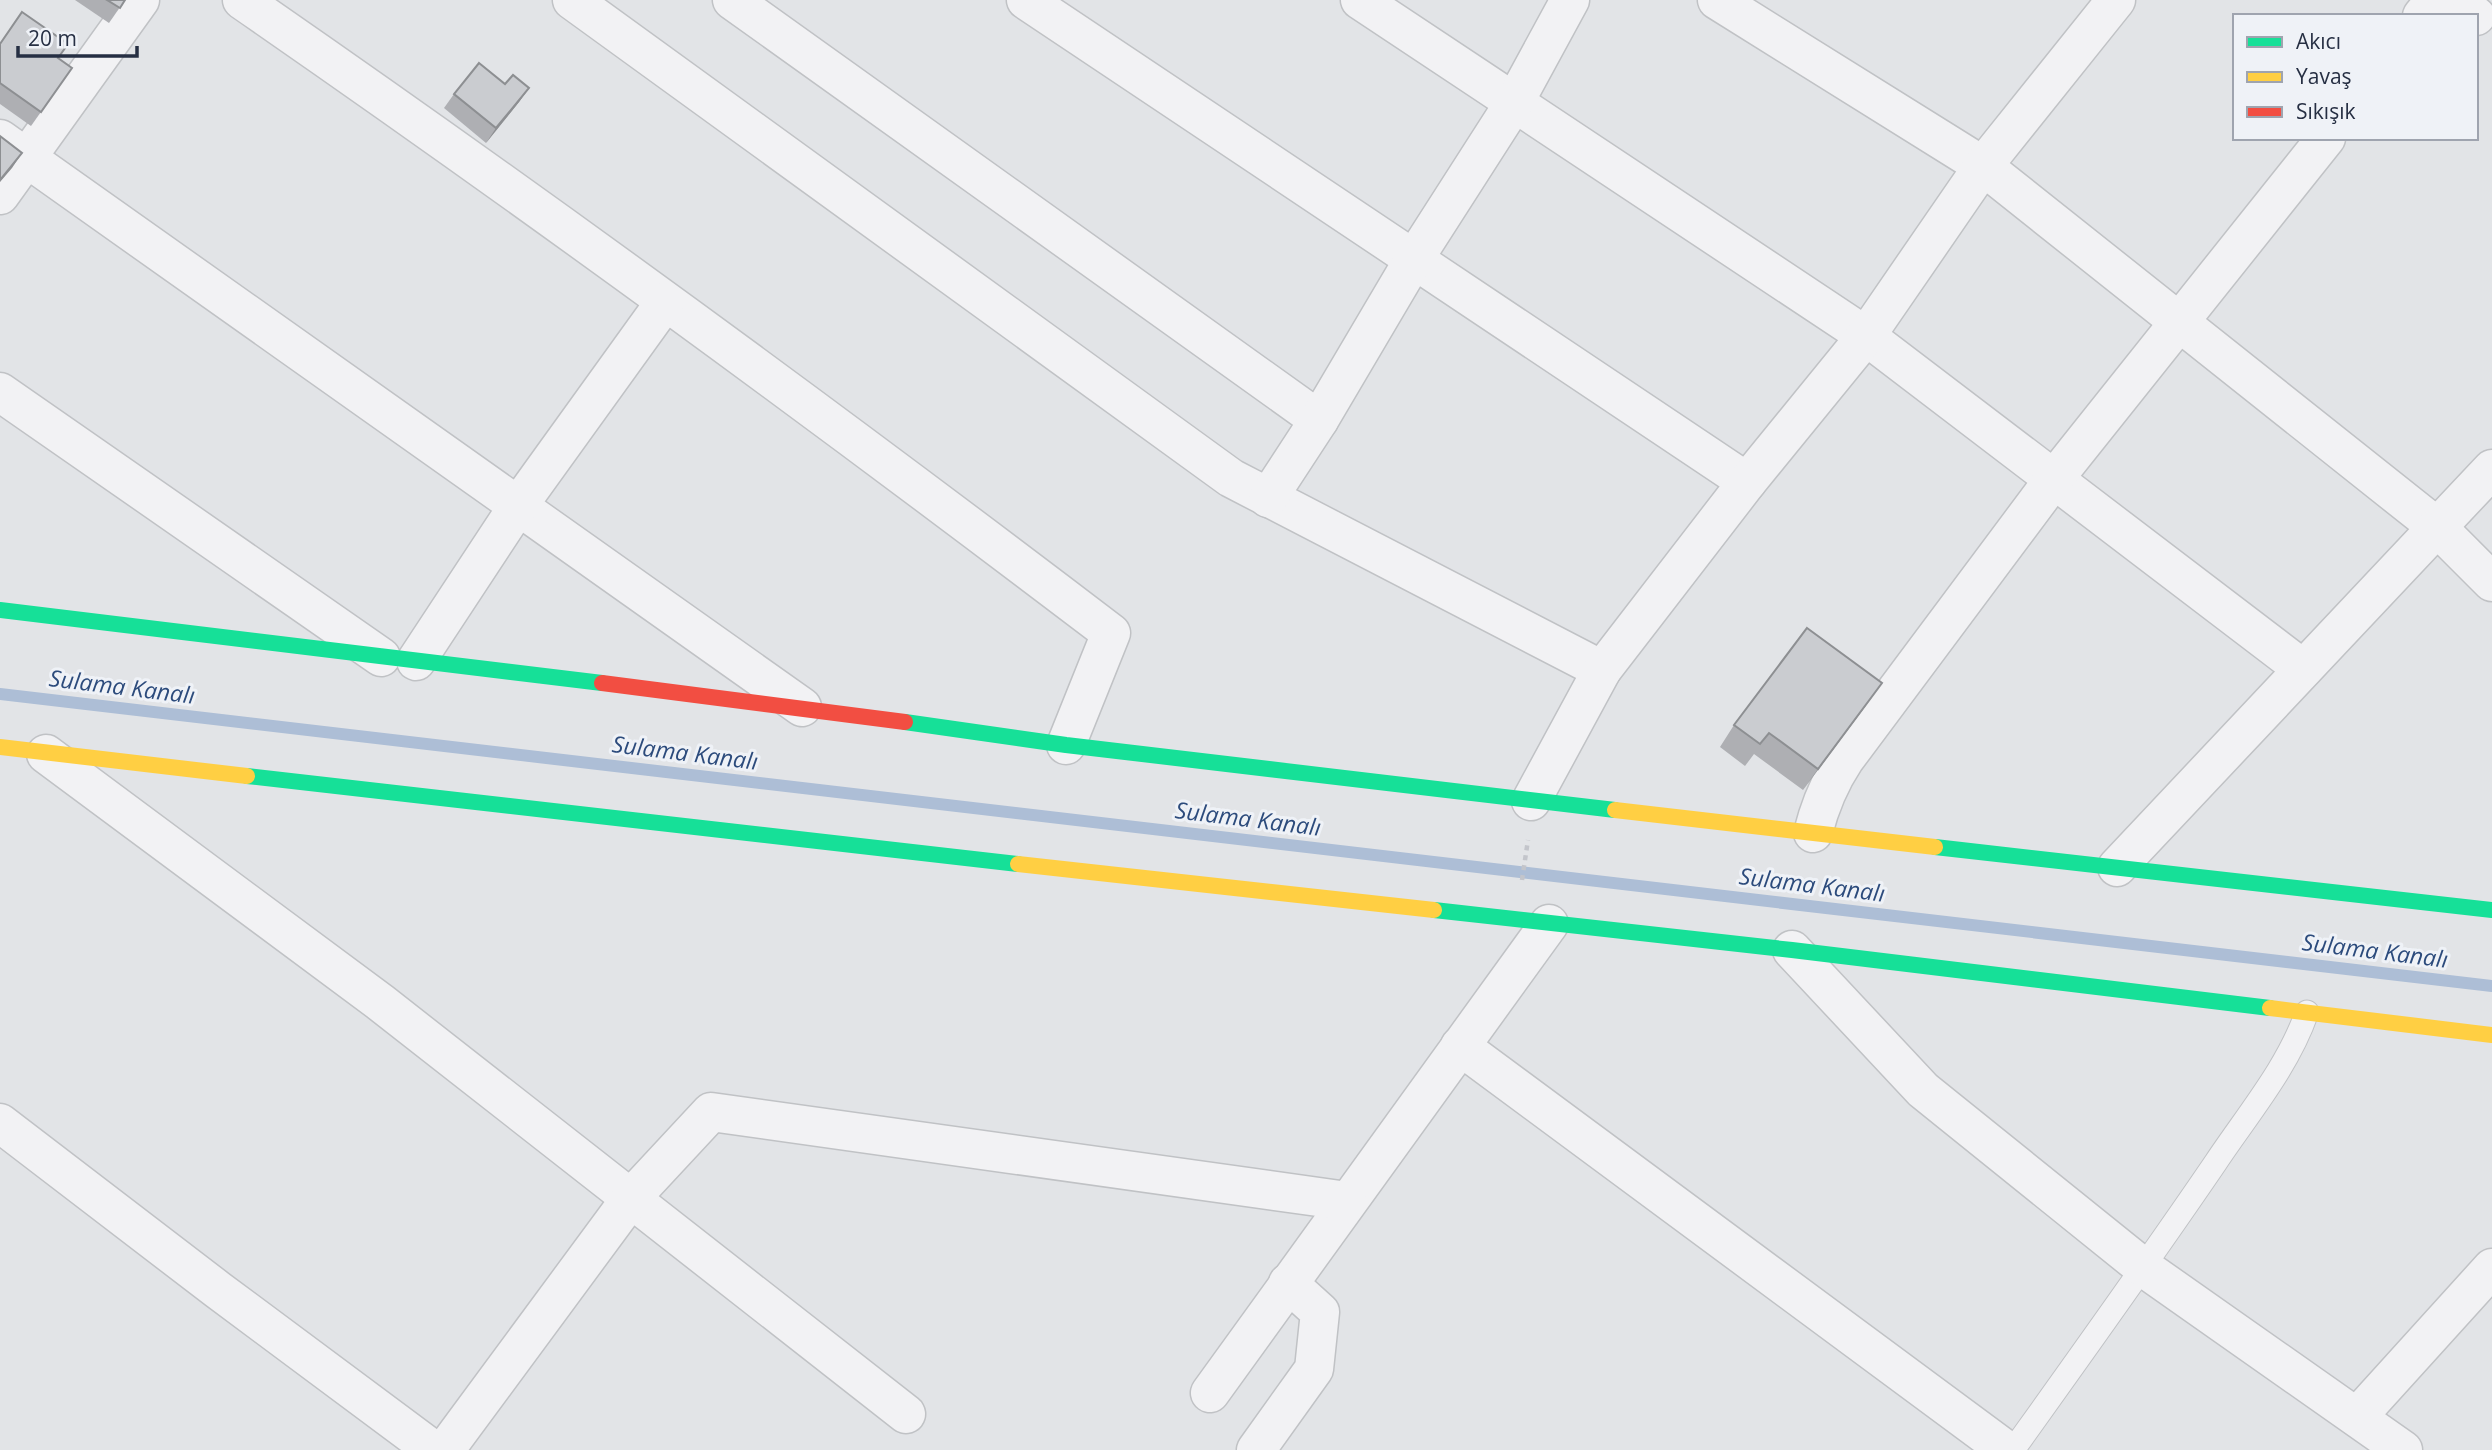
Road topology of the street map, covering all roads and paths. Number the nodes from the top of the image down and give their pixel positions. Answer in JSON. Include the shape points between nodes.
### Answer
{"nodes":[{"id":1,"x":140,"y":0,"type":"edge"},
{"id":2,"x":242,"y":0,"type":"edge"},
{"id":3,"x":572,"y":0,"type":"edge"},
{"id":4,"x":732,"y":0,"type":"edge"},
{"id":5,"x":1026,"y":0,"type":"edge"},
{"id":6,"x":1360,"y":0,"type":"edge"},
{"id":7,"x":1570,"y":0,"type":"edge"},
{"id":8,"x":1717,"y":0,"type":"edge"},
{"id":9,"x":2116,"y":0,"type":"edge"},
{"id":10,"x":2435,"y":0,"type":"edge"},
{"id":11,"x":2454,"y":0,"type":"edge"},
{"id":12,"x":1764,"y":12,"type":"edge"},
{"id":13,"x":2424,"y":14,"type":"edge"},
{"id":14,"x":2473,"y":14,"type":"edge"},
{"id":15,"x":1514,"y":103,"type":"junction"},
{"id":16,"x":2324,"y":140,"type":"edge"},
{"id":17,"x":14,"y":149,"type":"edge"},
{"id":18,"x":1983,"y":166,"type":"junction"},
{"id":19,"x":0,"y":195,"type":"edge"},
{"id":20,"x":1414,"y":259,"type":"junction"},
{"id":21,"x":665,"y":302,"type":"junction"},
{"id":22,"x":2180,"y":323,"type":"junction"},
{"id":23,"x":1866,"y":336,"type":"junction"},
{"id":24,"x":0,"y":392,"type":"edge"},
{"id":25,"x":1319,"y":420,"type":"junction"},
{"id":26,"x":2492,"y":469,"type":"edge"},
{"id":27,"x":2054,"y":479,"type":"junction"},
{"id":28,"x":1747,"y":482,"type":"junction"},
{"id":29,"x":1269,"y":498,"type":"junction"},
{"id":30,"x":518,"y":506,"type":"junction"},
{"id":31,"x":2437,"y":527,"type":"junction"},
{"id":32,"x":2492,"y":582,"type":"edge"},
{"id":33,"x":0,"y":610,"type":"edge"},
{"id":34,"x":399,"y":659,"type":"junction"},
{"id":35,"x":2304,"y":669,"type":"junction"},
{"id":36,"x":1602,"y":670,"type":"junction"},
{"id":37,"x":802,"y":707,"type":"junction"},
{"id":38,"x":1066,"y":745,"type":"junction"},
{"id":39,"x":0,"y":747,"type":"edge"},
{"id":40,"x":46,"y":754,"type":"junction"},
{"id":41,"x":1530,"y":818,"type":"junction"},
{"id":42,"x":1813,"y":833,"type":"junction"},
{"id":43,"x":2117,"y":867,"type":"junction"},
{"id":44,"x":1521,"y":889,"type":"dead end"},
{"id":45,"x":2492,"y":910,"type":"edge"},
{"id":46,"x":1549,"y":924,"type":"junction"},
{"id":47,"x":1792,"y":950,"type":"junction"},
{"id":48,"x":2307,"y":1012,"type":"junction"},
{"id":49,"x":2492,"y":1035,"type":"edge"},
{"id":50,"x":1460,"y":1046,"type":"junction"},
{"id":51,"x":0,"y":1123,"type":"edge"},
{"id":52,"x":631,"y":1198,"type":"junction"},
{"id":53,"x":1347,"y":1201,"type":"junction"},
{"id":54,"x":2144,"y":1268,"type":"junction"},
{"id":55,"x":2492,"y":1268,"type":"edge"},
{"id":56,"x":1288,"y":1283,"type":"junction"},
{"id":57,"x":1210,"y":1393,"type":"dead end"},
{"id":58,"x":906,"y":1414,"type":"dead end"},
{"id":59,"x":2357,"y":1417,"type":"junction"},
{"id":60,"x":433,"y":1450,"type":"edge"},
{"id":61,"x":445,"y":1450,"type":"edge"},
{"id":62,"x":1256,"y":1450,"type":"edge"},
{"id":63,"x":2006,"y":1450,"type":"edge"},
{"id":64,"x":2013,"y":1450,"type":"edge"},
{"id":65,"x":2403,"y":1450,"type":"edge"}],
"edges":[{"from":1,"to":17,"type":"street"},
{"from":2,"to":21,"type":"street"},
{"from":3,"to":29,"type":"street","via":[[1231,478]]},
{"from":4,"to":25,"type":"street"},
{"from":5,"to":20,"type":"street"},
{"from":6,"to":15,"type":"street"},
{"from":7,"to":15,"type":"street"},
{"from":8,"to":12,"type":"street"},
{"from":9,"to":18,"type":"street"},
{"from":10,"to":13,"type":"street"},
{"from":11,"to":14,"type":"street"},
{"from":12,"to":18,"type":"street"},
{"from":15,"to":20,"type":"street"},
{"from":15,"to":23,"type":"street"},
{"from":16,"to":22,"type":"street"},
{"from":17,"to":19,"type":"street"},
{"from":17,"to":30,"type":"street"},
{"from":18,"to":22,"type":"street"},
{"from":18,"to":23,"type":"street"},
{"from":20,"to":25,"type":"street"},
{"from":20,"to":28,"type":"street"},
{"from":21,"to":30,"type":"street"},
{"from":21,"to":38,"type":"street","via":[[896,469],[1111,633]]},
{"from":22,"to":27,"type":"street"},
{"from":22,"to":31,"type":"street"},
{"from":23,"to":27,"type":"street"},
{"from":23,"to":28,"type":"street"},
{"from":24,"to":34,"type":"street"},
{"from":25,"to":29,"type":"street"},
{"from":26,"to":31,"type":"street"},
{"from":27,"to":35,"type":"street"},
{"from":27,"to":42,"type":"street","via":[[1830,781]]},
{"from":28,"to":36,"type":"street"},
{"from":29,"to":36,"type":"street"},
{"from":30,"to":34,"type":"street"},
{"from":30,"to":37,"type":"street"},
{"from":31,"to":32,"type":"street"},
{"from":31,"to":35,"type":"street"},
{"from":33,"to":34,"type":"street"},
{"from":34,"to":37,"type":"street"},
{"from":35,"to":43,"type":"street"},
{"from":36,"to":41,"type":"street"},
{"from":37,"to":38,"type":"street"},
{"from":38,"to":41,"type":"street"},
{"from":39,"to":40,"type":"street"},
{"from":40,"to":46,"type":"street"},
{"from":40,"to":52,"type":"street","via":[[380,1002]]},
{"from":41,"to":42,"type":"street"},
{"from":41,"to":44,"type":"path"},
{"from":42,"to":43,"type":"street"},
{"from":43,"to":45,"type":"street"},
{"from":46,"to":47,"type":"street"},
{"from":46,"to":50,"type":"street"},
{"from":47,"to":48,"type":"street"},
{"from":47,"to":54,"type":"street","via":[[1923,1090]]},
{"from":48,"to":49,"type":"street"},
{"from":48,"to":54,"type":"lane","via":[[2280,1068]]},
{"from":50,"to":53,"type":"street"},
{"from":50,"to":63,"type":"street"},
{"from":51,"to":60,"type":"street"},
{"from":52,"to":53,"type":"street","via":[[712,1112]]},
{"from":52,"to":58,"type":"street"},
{"from":52,"to":61,"type":"street"},
{"from":53,"to":56,"type":"street"},
{"from":54,"to":59,"type":"street"},
{"from":54,"to":64,"type":"lane"},
{"from":55,"to":59,"type":"street"},
{"from":56,"to":57,"type":"street"},
{"from":56,"to":62,"type":"street","via":[[1320,1312],[1314,1369]]},
{"from":59,"to":65,"type":"street"}]}
